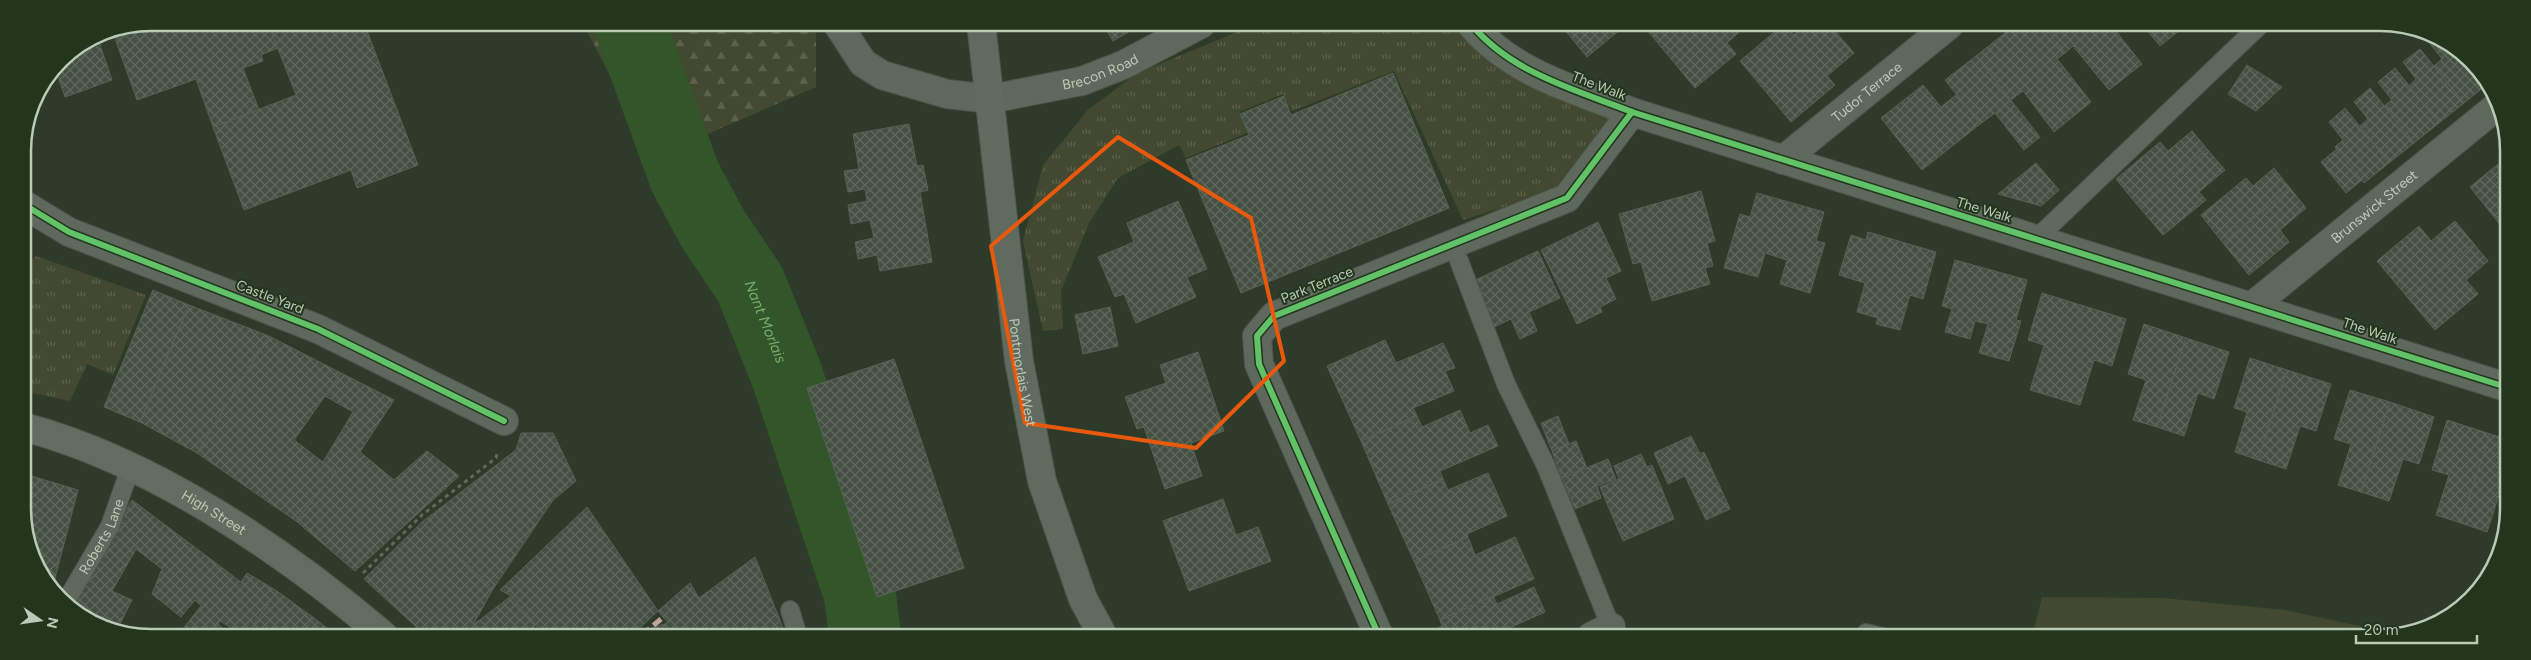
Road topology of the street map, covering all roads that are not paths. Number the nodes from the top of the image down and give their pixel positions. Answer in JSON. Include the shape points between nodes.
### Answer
{"nodes":[{"id":1,"x":842,"y":31,"type":"edge"},
{"id":2,"x":982,"y":31,"type":"edge"},
{"id":3,"x":1188,"y":31,"type":"edge"},
{"id":4,"x":1477,"y":31,"type":"edge"},
{"id":5,"x":1940,"y":31,"type":"edge"},
{"id":6,"x":2254,"y":31,"type":"edge"},
{"id":7,"x":991,"y":99,"type":"junction"},
{"id":8,"x":2492,"y":110,"type":"edge"},
{"id":9,"x":1632,"y":112,"type":"junction"},
{"id":10,"x":1783,"y":160,"type":"junction"},
{"id":11,"x":32,"y":209,"type":"edge"},
{"id":12,"x":2036,"y":239,"type":"junction"},
{"id":13,"x":1456,"y":243,"type":"junction"},
{"id":14,"x":2251,"y":307,"type":"junction"},
{"id":15,"x":2500,"y":385,"type":"edge"},
{"id":16,"x":504,"y":421,"type":"road end"},
{"id":17,"x":31,"y":429,"type":"edge"},
{"id":18,"x":131,"y":466,"type":"junction"},
{"id":19,"x":69,"y":596,"type":"edge"},
{"id":20,"x":790,"y":610,"type":"dead end"},
{"id":21,"x":1376,"y":628,"type":"edge"},
{"id":22,"x":1601,"y":628,"type":"edge"},
{"id":23,"x":375,"y":629,"type":"edge"},
{"id":24,"x":796,"y":629,"type":"edge"},
{"id":25,"x":1099,"y":629,"type":"edge"}],
"edges":[{"from":1,"to":7,"type":"street","name":"Brecon Road","via":[[863,64],[882,75],[947,94]]},
{"from":2,"to":7,"type":"main road","name":"Pontmorlais West"},
{"from":3,"to":7,"type":"street","name":"Brecon Road","via":[[1123,65],[1082,81]]},
{"from":4,"to":9,"type":"street","name":"The Walk","via":[[1534,74]]},
{"from":5,"to":10,"type":"street","name":"Tudor Terrace"},
{"from":6,"to":12,"type":"lane"},
{"from":7,"to":25,"type":"main road","name":"Pontmorlais West","via":[[1019,361],[1042,481],[1083,599]]},
{"from":8,"to":14,"type":"street","name":"Brunswick Street"},
{"from":9,"to":10,"type":"street","name":"The Walk"},
{"from":9,"to":13,"type":"street","name":"Park Terrace","via":[[1567,198]]},
{"from":10,"to":12,"type":"street","name":"The Walk"},
{"from":11,"to":16,"type":"street","name":"Castle Yard","via":[[70,232],[318,329]]},
{"from":12,"to":14,"type":"street","name":"The Walk"},
{"from":13,"to":21,"type":"street","name":"Park Terrace","via":[[1274,316],[1257,336],[1259,364]]},
{"from":13,"to":22,"type":"lane","via":[[1453,245],[1506,384],[1546,466]]},
{"from":14,"to":15,"type":"street","name":"The Walk"},
{"from":17,"to":18,"type":"street","name":"High Street"},
{"from":18,"to":19,"type":"lane","name":"Roberts Lane","via":[[110,526]]},
{"from":18,"to":23,"type":"street","name":"High Street","via":[[252,536]]},
{"from":20,"to":24,"type":"lane"}]}
